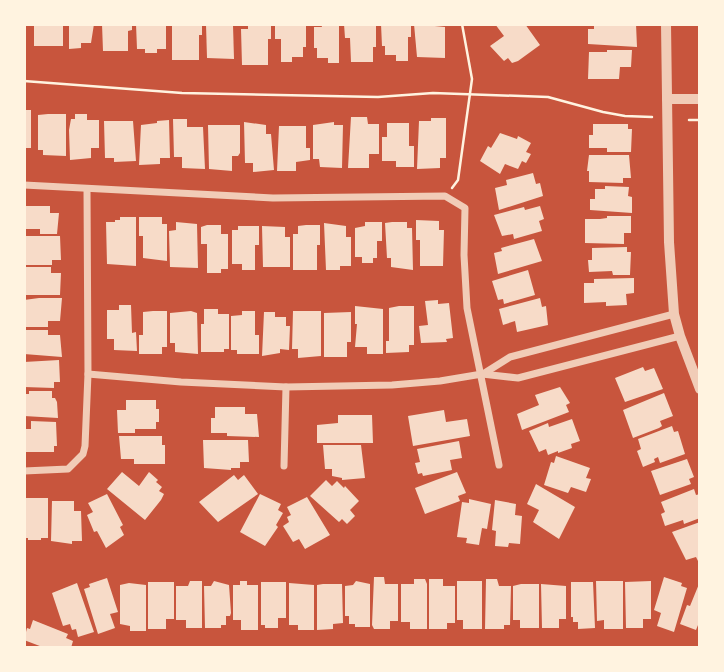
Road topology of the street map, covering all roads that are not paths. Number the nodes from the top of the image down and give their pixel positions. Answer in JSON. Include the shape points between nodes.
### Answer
{"nodes":[{"id":1,"x":666,"y":24,"type":"edge"},
{"id":2,"x":667,"y":99,"type":"junction"},
{"id":3,"x":699,"y":99,"type":"edge"},
{"id":4,"x":24,"y":185,"type":"edge"},
{"id":5,"x":88,"y":189,"type":"junction"},
{"id":6,"x":674,"y":314,"type":"junction"},
{"id":7,"x":680,"y":336,"type":"junction"},
{"id":8,"x":88,"y":374,"type":"junction"},
{"id":9,"x":482,"y":374,"type":"junction"},
{"id":10,"x":286,"y":387,"type":"junction"},
{"id":11,"x":699,"y":388,"type":"edge"},
{"id":12,"x":499,"y":465,"type":"dead end"},
{"id":13,"x":284,"y":466,"type":"dead end"},
{"id":14,"x":24,"y":471,"type":"edge"}],
"edges":[{"from":1,"to":2,"type":"street"},
{"from":2,"to":3,"type":"street"},
{"from":2,"to":6,"type":"street"},
{"from":4,"to":5,"type":"street"},
{"from":5,"to":8,"type":"street"},
{"from":5,"to":9,"type":"street","via":[[273,198],[445,196],[464,208],[467,308]]},
{"from":6,"to":7,"type":"street"},
{"from":6,"to":9,"type":"street","via":[[510,357]]},
{"from":7,"to":9,"type":"street","via":[[518,378]]},
{"from":7,"to":11,"type":"street"},
{"from":8,"to":10,"type":"street"},
{"from":8,"to":14,"type":"street","via":[[83,454],[68,469]]},
{"from":9,"to":10,"type":"street","via":[[392,385]]},
{"from":9,"to":12,"type":"street"},
{"from":10,"to":13,"type":"street"}]}
